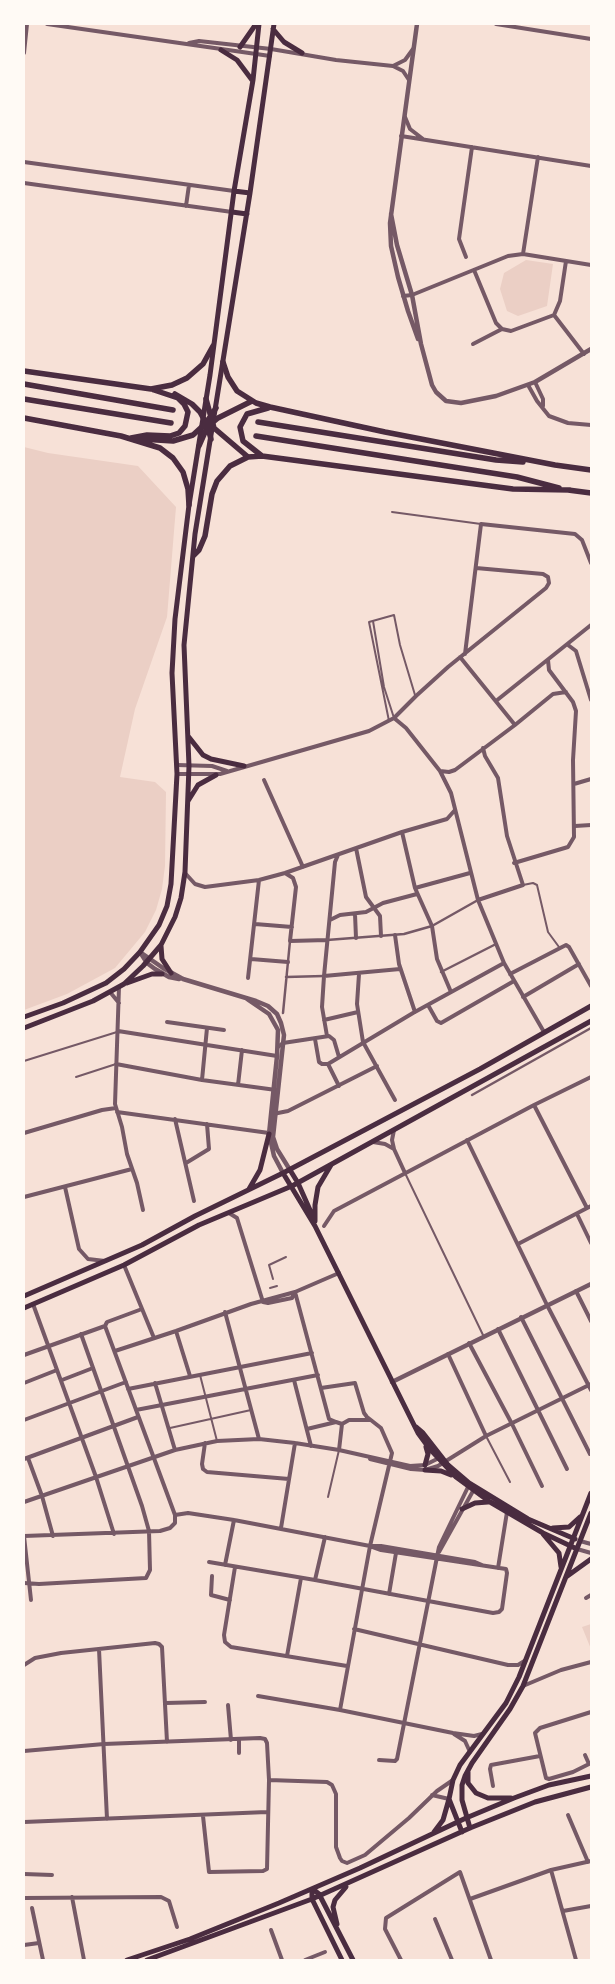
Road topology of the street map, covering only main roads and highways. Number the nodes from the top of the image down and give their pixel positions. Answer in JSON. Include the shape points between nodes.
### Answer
{"nodes":[{"id":1,"x":258,"y":24,"type":"edge"},
{"id":2,"x":274,"y":26,"type":"edge"},
{"id":3,"x":240,"y":46,"type":"road end"},
{"id":4,"x":221,"y":50,"type":"road end"},
{"id":5,"x":302,"y":53,"type":"road end"},
{"id":6,"x":253,"y":80,"type":"junction"},
{"id":7,"x":234,"y":191,"type":"junction"},
{"id":8,"x":250,"y":194,"type":"junction"},
{"id":9,"x":232,"y":212,"type":"junction"},
{"id":10,"x":247,"y":214,"type":"junction"},
{"id":11,"x":213,"y":346,"type":"junction"},
{"id":12,"x":223,"y":362,"type":"junction"},
{"id":13,"x":24,"y":371,"type":"edge"},
{"id":14,"x":24,"y":384,"type":"edge"},
{"id":15,"x":151,"y":389,"type":"junction"},
{"id":16,"x":24,"y":399,"type":"edge"},
{"id":17,"x":206,"y":399,"type":"joint"},
{"id":18,"x":252,"y":401,"type":"junction"},
{"id":19,"x":216,"y":408,"type":"joint"},
{"id":20,"x":270,"y":408,"type":"junction"},
{"id":21,"x":173,"y":410,"type":"dead end"},
{"id":22,"x":24,"y":418,"type":"edge"},
{"id":23,"x":258,"y":422,"type":"dead end"},
{"id":24,"x":171,"y":423,"type":"dead end"},
{"id":25,"x":208,"y":423,"type":"junction"},
{"id":26,"x":256,"y":436,"type":"dead end"},
{"id":27,"x":131,"y":438,"type":"junction"},
{"id":28,"x":210,"y":439,"type":"joint"},
{"id":29,"x":199,"y":446,"type":"joint"},
{"id":30,"x":262,"y":456,"type":"junction"},
{"id":31,"x":248,"y":457,"type":"junction"},
{"id":32,"x":555,"y":465,"type":"junction"},
{"id":33,"x":591,"y":470,"type":"edge"},
{"id":34,"x":570,"y":490,"type":"junction"},
{"id":35,"x":591,"y":493,"type":"edge"},
{"id":36,"x":189,"y":505,"type":"junction"},
{"id":37,"x":194,"y":555,"type":"junction"},
{"id":38,"x":187,"y":735,"type":"junction"},
{"id":39,"x":244,"y":766,"type":"road end"},
{"id":40,"x":216,"y":775,"type":"road end"},
{"id":41,"x":188,"y":802,"type":"junction"},
{"id":42,"x":161,"y":945,"type":"junction"},
{"id":43,"x":171,"y":973,"type":"road end"},
{"id":44,"x":162,"y":974,"type":"road end"},
{"id":45,"x":121,"y":986,"type":"junction"},
{"id":46,"x":591,"y":1006,"type":"edge"},
{"id":47,"x":24,"y":1017,"type":"edge"},
{"id":48,"x":591,"y":1021,"type":"edge"},
{"id":49,"x":24,"y":1028,"type":"edge"},
{"id":50,"x":269,"y":1134,"type":"road end"},
{"id":51,"x":334,"y":1162,"type":"junction"},
{"id":52,"x":290,"y":1170,"type":"junction"},
{"id":53,"x":283,"y":1173,"type":"junction"},
{"id":54,"x":298,"y":1183,"type":"junction"},
{"id":55,"x":292,"y":1186,"type":"junction"},
{"id":56,"x":249,"y":1190,"type":"junction"},
{"id":57,"x":315,"y":1223,"type":"junction"},
{"id":58,"x":24,"y":1296,"type":"edge"},
{"id":59,"x":24,"y":1308,"type":"edge"},
{"id":60,"x":416,"y":1427,"type":"junction"},
{"id":61,"x":424,"y":1442,"type":"junction"},
{"id":62,"x":440,"y":1458,"type":"junction"},
{"id":63,"x":444,"y":1464,"type":"junction"},
{"id":64,"x":456,"y":1477,"type":"junction"},
{"id":65,"x":591,"y":1493,"type":"edge"},
{"id":66,"x":490,"y":1502,"type":"junction"},
{"id":67,"x":586,"y":1508,"type":"junction"},
{"id":68,"x":462,"y":1509,"type":"road end"},
{"id":69,"x":591,"y":1513,"type":"edge"},
{"id":70,"x":546,"y":1527,"type":"junction"},
{"id":71,"x":543,"y":1533,"type":"junction"},
{"id":72,"x":574,"y":1538,"type":"junction"},
{"id":73,"x":580,"y":1541,"type":"junction"},
{"id":74,"x":570,"y":1546,"type":"junction"},
{"id":75,"x":577,"y":1549,"type":"junction"},
{"id":76,"x":591,"y":1559,"type":"edge"},
{"id":77,"x":561,"y":1570,"type":"junction"},
{"id":78,"x":566,"y":1578,"type":"junction"},
{"id":79,"x":468,"y":1769,"type":"junction"},
{"id":80,"x":591,"y":1776,"type":"edge"},
{"id":81,"x":591,"y":1787,"type":"edge"},
{"id":82,"x":514,"y":1798,"type":"junction"},
{"id":83,"x":450,"y":1799,"type":"junction"},
{"id":84,"x":466,"y":1818,"type":"junction"},
{"id":85,"x":458,"y":1822,"type":"junction"},
{"id":86,"x":470,"y":1828,"type":"junction"},
{"id":87,"x":462,"y":1832,"type":"junction"},
{"id":88,"x":432,"y":1834,"type":"junction"},
{"id":89,"x":350,"y":1884,"type":"junction"},
{"id":90,"x":313,"y":1889,"type":"junction"},
{"id":91,"x":320,"y":1896,"type":"junction"},
{"id":92,"x":312,"y":1899,"type":"junction"},
{"id":93,"x":338,"y":1929,"type":"junction"},
{"id":94,"x":127,"y":1960,"type":"edge"},
{"id":95,"x":148,"y":1960,"type":"edge"},
{"id":96,"x":342,"y":1960,"type":"edge"},
{"id":97,"x":353,"y":1960,"type":"edge"}],
"edges":[{"from":1,"to":3,"type":"main road"},
{"from":1,"to":6,"type":"main road"},
{"from":2,"to":5,"type":"main road","via":[[284,42]]},
{"from":2,"to":8,"type":"main road"},
{"from":4,"to":6,"type":"main road","via":[[238,60]]},
{"from":6,"to":7,"type":"main road"},
{"from":7,"to":8,"type":"main road"},
{"from":7,"to":9,"type":"main road"},
{"from":8,"to":10,"type":"main road"},
{"from":9,"to":10,"type":"main road"},
{"from":9,"to":11,"type":"main road"},
{"from":10,"to":12,"type":"main road"},
{"from":11,"to":15,"type":"main road","via":[[203,364],[187,378]]},
{"from":11,"to":17,"type":"main road"},
{"from":12,"to":18,"type":"main road","via":[[234,387]]},
{"from":12,"to":19,"type":"main road"},
{"from":13,"to":15,"type":"main road"},
{"from":14,"to":21,"type":"main road"},
{"from":15,"to":25,"type":"main road","via":[[184,397]]},
{"from":15,"to":27,"type":"main road","via":[[182,401],[187,408],[187,422],[175,435]]},
{"from":16,"to":24,"type":"main road"},
{"from":17,"to":25,"type":"main road"},
{"from":18,"to":20,"type":"main road"},
{"from":18,"to":25,"type":"main road"},
{"from":19,"to":25,"type":"main road"},
{"from":20,"to":30,"type":"main road","via":[[247,414],[240,426],[243,441]]},
{"from":20,"to":32,"type":"main road"},
{"from":22,"to":27,"type":"main road"},
{"from":23,"to":32,"type":"main road","via":[[496,460]]},
{"from":25,"to":27,"type":"main road","via":[[192,435],[173,441]]},
{"from":25,"to":28,"type":"main road"},
{"from":25,"to":29,"type":"main road"},
{"from":25,"to":31,"type":"main road"},
{"from":26,"to":34,"type":"main road","via":[[517,477]]},
{"from":27,"to":36,"type":"main road","via":[[160,448],[173,458],[185,478]]},
{"from":28,"to":37,"type":"main road"},
{"from":29,"to":36,"type":"main road"},
{"from":30,"to":31,"type":"main road"},
{"from":30,"to":34,"type":"main road","via":[[512,489]]},
{"from":31,"to":37,"type":"main road","via":[[230,466],[216,481],[205,536]]},
{"from":32,"to":33,"type":"main road"},
{"from":34,"to":35,"type":"main road"},
{"from":36,"to":47,"type":"main road","via":[[172,655],[177,774],[167,906],[159,925],[124,969],[91,991]]},
{"from":37,"to":38,"type":"main road","via":[[184,645]]},
{"from":38,"to":39,"type":"main road","via":[[211,759]]},
{"from":38,"to":41,"type":"main road"},
{"from":40,"to":41,"type":"main road","via":[[198,785]]},
{"from":41,"to":42,"type":"main road","via":[[181,898]]},
{"from":42,"to":43,"type":"main road","via":[[162,959]]},
{"from":42,"to":45,"type":"main road"},
{"from":44,"to":45,"type":"main road","via":[[146,976]]},
{"from":45,"to":49,"type":"main road"},
{"from":46,"to":52,"type":"main road"},
{"from":48,"to":51,"type":"main road"},
{"from":50,"to":56,"type":"main road","via":[[260,1170]]},
{"from":51,"to":54,"type":"main road"},
{"from":51,"to":57,"type":"main road","via":[[318,1187]]},
{"from":52,"to":53,"type":"main road"},
{"from":52,"to":54,"type":"main road"},
{"from":53,"to":55,"type":"main road"},
{"from":53,"to":56,"type":"main road"},
{"from":54,"to":55,"type":"main road"},
{"from":54,"to":57,"type":"main road"},
{"from":55,"to":57,"type":"main road"},
{"from":55,"to":59,"type":"main road","via":[[199,1225],[124,1265]]},
{"from":56,"to":58,"type":"main road","via":[[142,1245]]},
{"from":57,"to":60,"type":"main road"},
{"from":60,"to":61,"type":"main road"},
{"from":60,"to":62,"type":"main road"},
{"from":61,"to":62,"type":"main road"},
{"from":61,"to":64,"type":"main road","via":[[428,1454],[425,1467]]},
{"from":62,"to":63,"type":"main road"},
{"from":63,"to":64,"type":"main road"},
{"from":63,"to":70,"type":"main road","via":[[494,1499]]},
{"from":64,"to":66,"type":"main road"},
{"from":65,"to":67,"type":"main road"},
{"from":66,"to":68,"type":"main road","via":[[475,1503]]},
{"from":66,"to":71,"type":"main road"},
{"from":67,"to":70,"type":"main road","via":[[569,1527]]},
{"from":67,"to":72,"type":"main road"},
{"from":69,"to":73,"type":"main road"},
{"from":70,"to":72,"type":"main road"},
{"from":71,"to":74,"type":"main road"},
{"from":71,"to":77,"type":"main road","via":[[559,1553]]},
{"from":72,"to":73,"type":"main road"},
{"from":72,"to":74,"type":"main road"},
{"from":73,"to":75,"type":"main road"},
{"from":74,"to":75,"type":"main road"},
{"from":74,"to":77,"type":"main road"},
{"from":75,"to":78,"type":"main road"},
{"from":76,"to":78,"type":"main road"},
{"from":77,"to":83,"type":"main road","via":[[528,1659],[506,1703],[453,1780]]},
{"from":78,"to":79,"type":"main road","via":[[523,1686]]},
{"from":79,"to":82,"type":"main road","via":[[468,1783],[476,1793],[488,1798]]},
{"from":79,"to":84,"type":"main road","via":[[462,1794]]},
{"from":80,"to":82,"type":"main road","via":[[550,1785]]},
{"from":81,"to":86,"type":"main road","via":[[535,1802]]},
{"from":82,"to":84,"type":"main road"},
{"from":83,"to":85,"type":"main road"},
{"from":83,"to":88,"type":"main road","via":[[443,1820]]},
{"from":84,"to":85,"type":"main road"},
{"from":84,"to":86,"type":"main road"},
{"from":85,"to":87,"type":"main road"},
{"from":85,"to":88,"type":"main road"},
{"from":86,"to":87,"type":"main road"},
{"from":87,"to":89,"type":"main road"},
{"from":88,"to":90,"type":"main road"},
{"from":89,"to":91,"type":"main road"},
{"from":89,"to":93,"type":"main road","via":[[335,1900],[333,1908]]},
{"from":90,"to":91,"type":"main road"},
{"from":90,"to":92,"type":"main road"},
{"from":90,"to":94,"type":"main road","via":[[190,1939]]},
{"from":91,"to":92,"type":"main road"},
{"from":91,"to":93,"type":"main road"},
{"from":92,"to":95,"type":"main road"},
{"from":92,"to":96,"type":"main road"},
{"from":93,"to":97,"type":"main road"}]}
